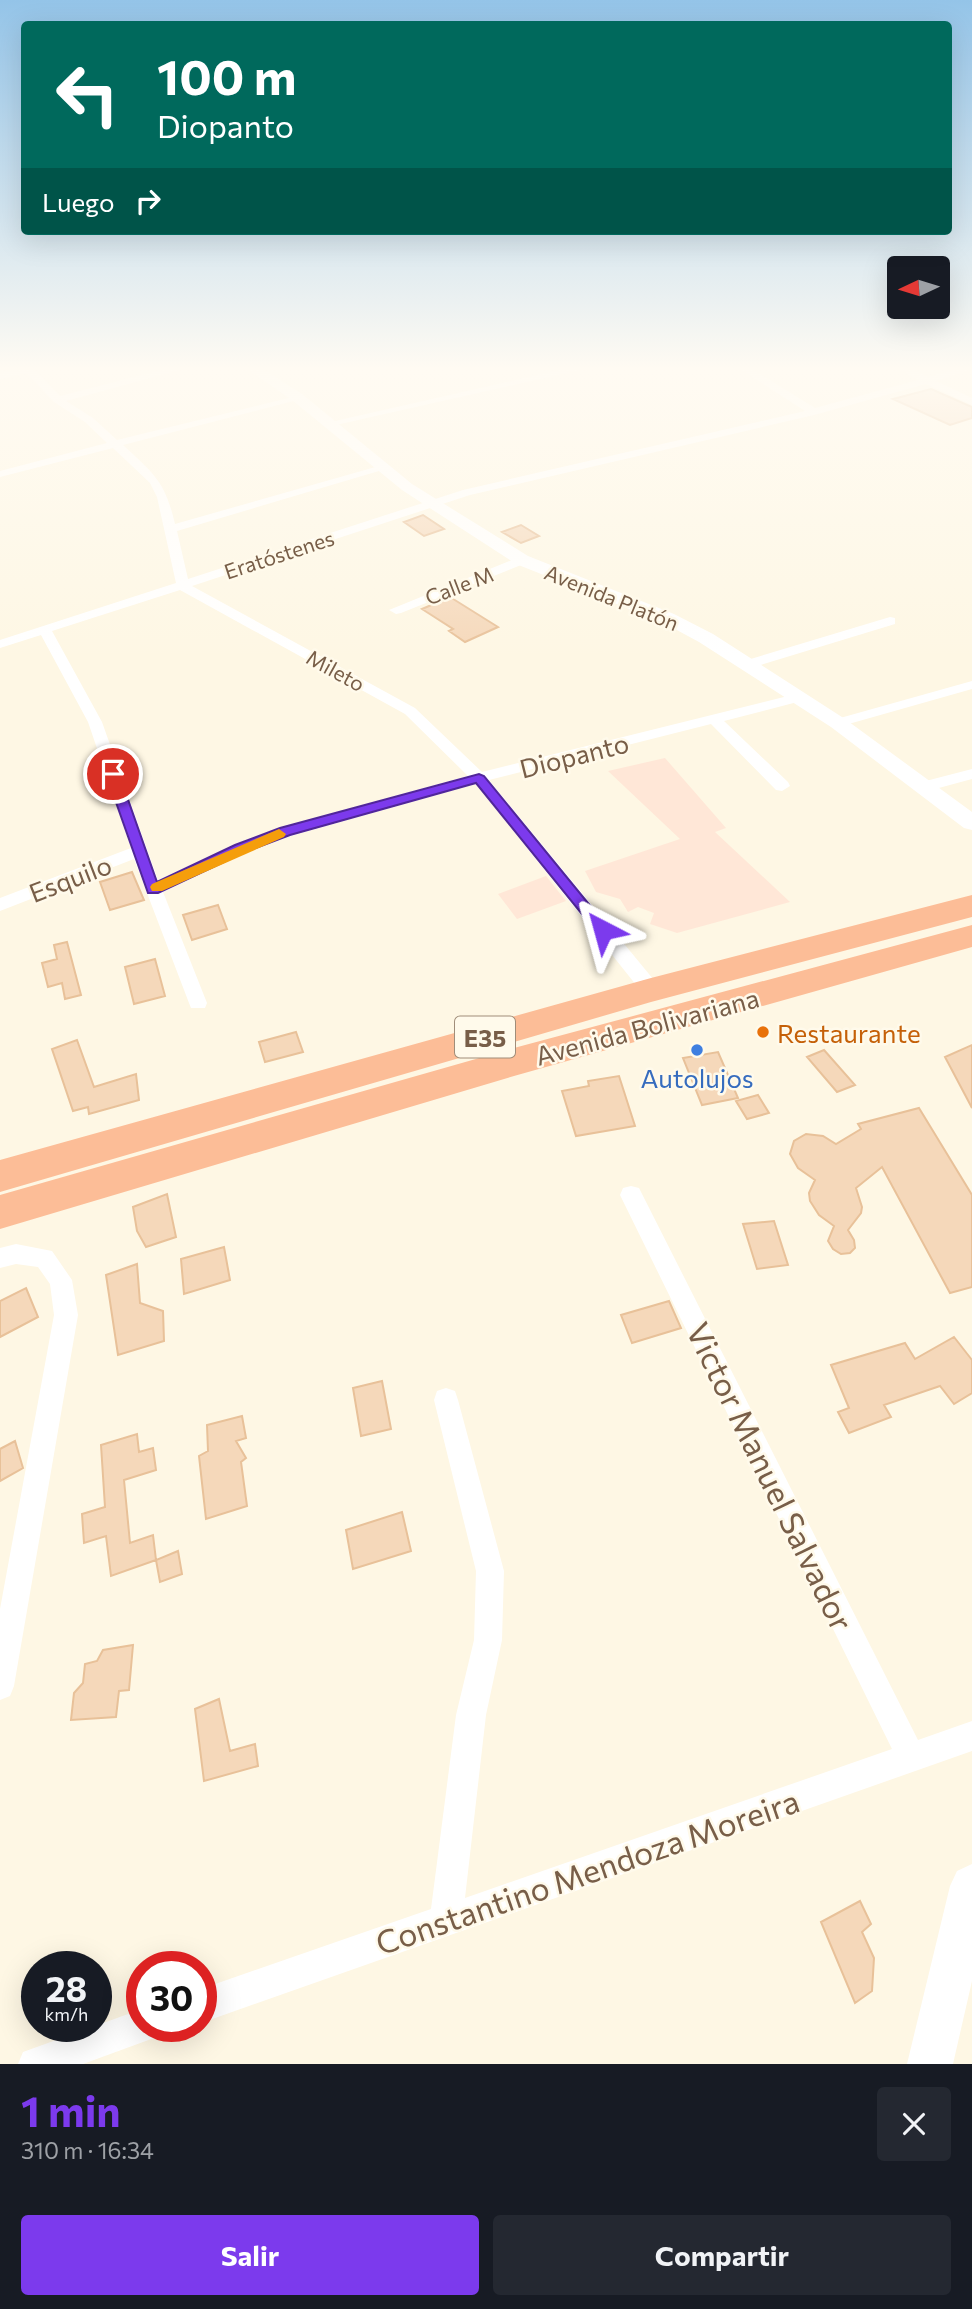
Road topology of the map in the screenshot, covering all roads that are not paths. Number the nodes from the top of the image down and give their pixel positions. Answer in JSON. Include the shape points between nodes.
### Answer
{"nodes":[{"id":1,"x":32,"y":465,"type":"edge"},
{"id":2,"x":138,"y":465,"type":"edge"},
{"id":3,"x":380,"y":465,"type":"edge"},
{"id":4,"x":579,"y":465,"type":"edge"},
{"id":5,"x":383,"y":468,"type":"junction"},
{"id":6,"x":0,"y":474,"type":"edge"},
{"id":7,"x":432,"y":503,"type":"junction"},
{"id":8,"x":170,"y":529,"type":"junction"},
{"id":9,"x":522,"y":560,"type":"junction"},
{"id":10,"x":183,"y":586,"type":"junction"},
{"id":11,"x":396,"y":610,"type":"dead end"},
{"id":12,"x":890,"y":621,"type":"dead end"},
{"id":13,"x":45,"y":631,"type":"junction"},
{"id":14,"x":0,"y":644,"type":"edge"},
{"id":15,"x":749,"y":664,"type":"junction"},
{"id":16,"x":972,"y":685,"type":"edge"},
{"id":17,"x":800,"y":697,"type":"junction"},
{"id":18,"x":714,"y":719,"type":"junction"},
{"id":19,"x":838,"y":723,"type":"junction"},
{"id":20,"x":972,"y":775,"type":"edge"},
{"id":21,"x":479,"y":778,"type":"junction"},
{"id":22,"x":782,"y":786,"type":"dead end"},
{"id":23,"x":924,"y":787,"type":"junction"},
{"id":24,"x":972,"y":823,"type":"edge"},
{"id":25,"x":140,"y":851,"type":"junction"},
{"id":26,"x":153,"y":890,"type":"junction"},
{"id":27,"x":0,"y":905,"type":"edge"},
{"id":28,"x":972,"y":906,"type":"edge"},
{"id":29,"x":972,"y":936,"type":"edge"},
{"id":30,"x":651,"y":990,"type":"junction"},
{"id":31,"x":198,"y":1003,"type":"dead end"},
{"id":32,"x":0,"y":1176,"type":"edge"},
{"id":33,"x":631,"y":1195,"type":"dead end"},
{"id":34,"x":0,"y":1212,"type":"edge"},
{"id":35,"x":0,"y":1258,"type":"edge"},
{"id":36,"x":446,"y":1400,"type":"dead end"},
{"id":37,"x":0,"y":1686,"type":"edge"},
{"id":38,"x":972,"y":1736,"type":"edge"},
{"id":39,"x":911,"y":1757,"type":"junction"},
{"id":40,"x":972,"y":1886,"type":"edge"},
{"id":41,"x":446,"y":1920,"type":"junction"},
{"id":42,"x":217,"y":2000,"type":"edge"},
{"id":43,"x":126,"y":2032,"type":"edge"},
{"id":44,"x":35,"y":2064,"type":"edge"},
{"id":45,"x":930,"y":2064,"type":"edge"}],
"edges":[{"from":1,"to":6,"type":"street"},
{"from":2,"to":8,"type":"street","via":[[155,481]]},
{"from":3,"to":5,"type":"street","name":"Avenida Platón"},
{"from":4,"to":7,"type":"street","name":"Eratóstenes"},
{"from":5,"to":7,"type":"street","name":"Avenida Platón"},
{"from":5,"to":8,"type":"street"},
{"from":7,"to":9,"type":"street","name":"Avenida Platón"},
{"from":7,"to":10,"type":"street","name":"Eratóstenes"},
{"from":8,"to":10,"type":"street"},
{"from":9,"to":11,"type":"street","name":"Calle M"},
{"from":9,"to":15,"type":"street","name":"Avenida Platón","via":[[668,618]]},
{"from":10,"to":13,"type":"street","name":"Eratóstenes"},
{"from":10,"to":21,"type":"street","name":"Mileto","via":[[410,711]]},
{"from":12,"to":15,"type":"street"},
{"from":13,"to":14,"type":"street","name":"Eratóstenes"},
{"from":13,"to":25,"type":"street","via":[[95,722]]},
{"from":15,"to":17,"type":"street","name":"Avenida Platón"},
{"from":16,"to":19,"type":"street"},
{"from":17,"to":18,"type":"street","name":"Diopanto"},
{"from":17,"to":19,"type":"street","name":"Avenida Platón"},
{"from":18,"to":21,"type":"street","name":"Diopanto"},
{"from":18,"to":22,"type":"street"},
{"from":19,"to":23,"type":"street","name":"Avenida Platón"},
{"from":20,"to":23,"type":"street"},
{"from":21,"to":26,"type":"street","name":"Diopanto","via":[[285,832]]},
{"from":21,"to":30,"type":"street","name":"Mileto"},
{"from":23,"to":24,"type":"street","name":"Avenida Platón"},
{"from":25,"to":26,"type":"street"},
{"from":25,"to":27,"type":"street","name":"Esquilo"},
{"from":26,"to":31,"type":"street"},
{"from":28,"to":30,"type":"highway","name":"Avenida Bolivariana","number":"E35"},
{"from":29,"to":34,"type":"highway","name":"Avenida Bolivariana","number":"E35","via":[[514,1062]]},
{"from":30,"to":32,"type":"highway","name":"Avenida Bolivariana","number":"E35"},
{"from":33,"to":39,"type":"street","name":"Victor Manuel Salvador"},
{"from":35,"to":37,"type":"street","via":[[16,1254],[44,1258],[61,1280],[66,1315]]},
{"from":36,"to":41,"type":"street","via":[[490,1572],[488,1640],[471,1715]]},
{"from":38,"to":39,"type":"street","name":"Constantino Mendoza Moreira"},
{"from":39,"to":41,"type":"street","name":"Constantino Mendoza Moreira"},
{"from":40,"to":45,"type":"street"},
{"from":41,"to":42,"type":"street","name":"Constantino Mendoza Moreira"},
{"from":43,"to":44,"type":"street"}]}
